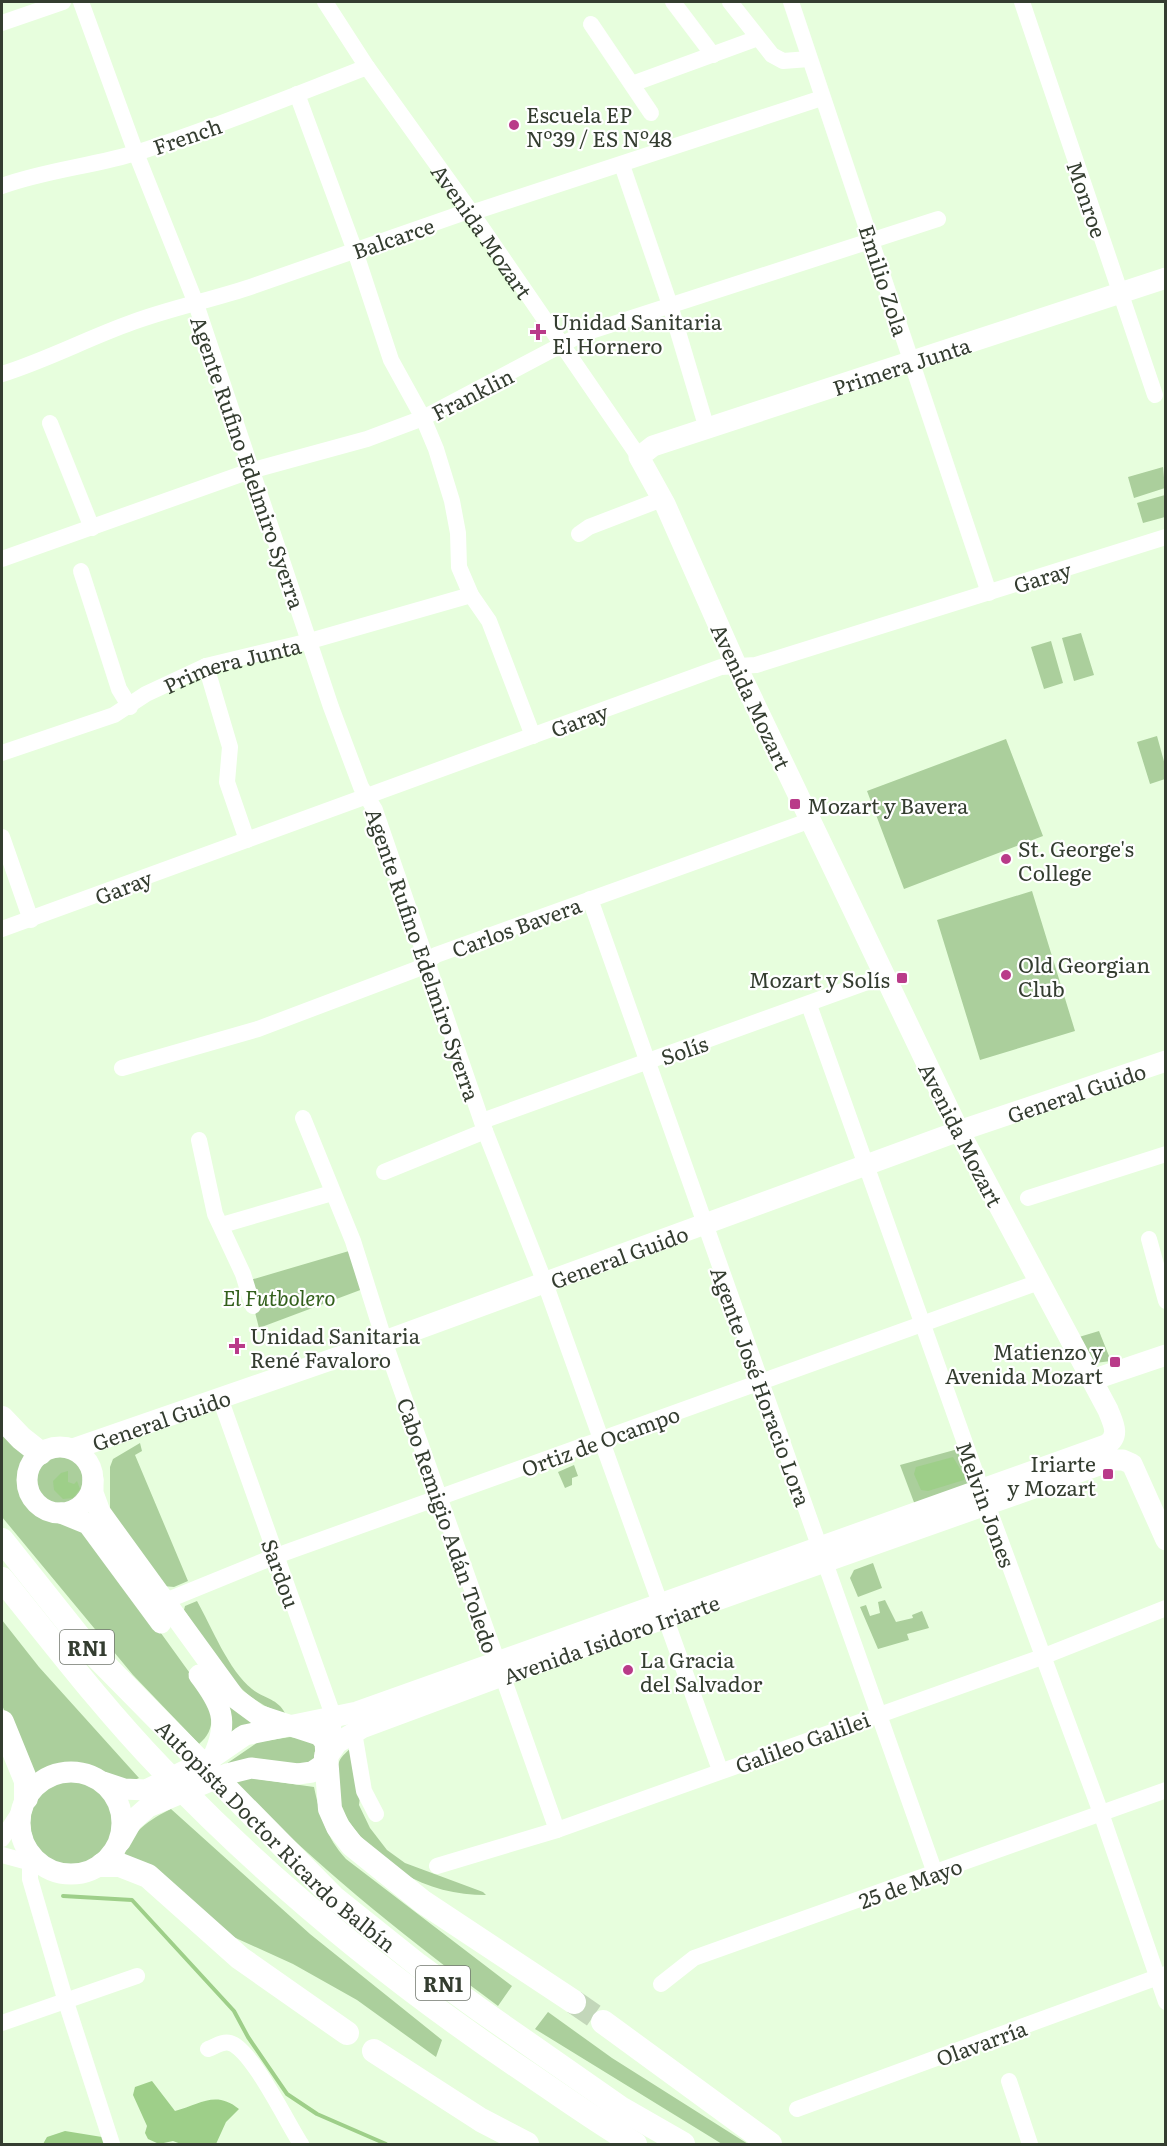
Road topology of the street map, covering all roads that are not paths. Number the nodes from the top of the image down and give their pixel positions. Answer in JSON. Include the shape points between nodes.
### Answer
{"nodes":[{"id":1,"x":63,"y":2,"type":"edge"},
{"id":2,"x":81,"y":2,"type":"edge"},
{"id":3,"x":325,"y":2,"type":"edge"},
{"id":4,"x":673,"y":2,"type":"edge"},
{"id":5,"x":730,"y":2,"type":"edge"},
{"id":6,"x":791,"y":2,"type":"edge"},
{"id":7,"x":1022,"y":2,"type":"edge"},
{"id":8,"x":2,"y":23,"type":"edge"},
{"id":9,"x":591,"y":24,"type":"dead end"},
{"id":10,"x":758,"y":38,"type":"junction"},
{"id":11,"x":713,"y":55,"type":"junction"},
{"id":12,"x":809,"y":59,"type":"junction"},
{"id":13,"x":367,"y":67,"type":"junction"},
{"id":14,"x":632,"y":84,"type":"junction"},
{"id":15,"x":297,"y":94,"type":"junction"},
{"id":16,"x":822,"y":98,"type":"junction"},
{"id":17,"x":651,"y":113,"type":"dead end"},
{"id":18,"x":136,"y":153,"type":"junction"},
{"id":19,"x":622,"y":165,"type":"junction"},
{"id":20,"x":2,"y":186,"type":"edge"},
{"id":21,"x":471,"y":212,"type":"junction"},
{"id":22,"x":938,"y":219,"type":"dead end"},
{"id":23,"x":872,"y":238,"type":"junction"},
{"id":24,"x":355,"y":250,"type":"junction"},
{"id":25,"x":1166,"y":278,"type":"edge"},
{"id":26,"x":1119,"y":292,"type":"junction"},
{"id":27,"x":195,"y":301,"type":"junction"},
{"id":28,"x":670,"y":305,"type":"junction"},
{"id":29,"x":561,"y":347,"type":"junction"},
{"id":30,"x":912,"y":362,"type":"junction"},
{"id":31,"x":2,"y":374,"type":"edge"},
{"id":32,"x":1155,"y":395,"type":"dead end"},
{"id":33,"x":423,"y":418,"type":"junction"},
{"id":34,"x":50,"y":423,"type":"dead end"},
{"id":35,"x":707,"y":429,"type":"junction"},
{"id":36,"x":639,"y":457,"type":"junction"},
{"id":37,"x":250,"y":471,"type":"junction"},
{"id":38,"x":662,"y":499,"type":"junction"},
{"id":39,"x":92,"y":528,"type":"junction"},
{"id":40,"x":579,"y":534,"type":"dead end"},
{"id":41,"x":1166,"y":537,"type":"edge"},
{"id":42,"x":2,"y":560,"type":"edge"},
{"id":43,"x":81,"y":571,"type":"dead end"},
{"id":44,"x":988,"y":593,"type":"junction"},
{"id":45,"x":471,"y":595,"type":"junction"},
{"id":46,"x":310,"y":641,"type":"junction"},
{"id":47,"x":206,"y":666,"type":"junction"},
{"id":48,"x":737,"y":667,"type":"junction"},
{"id":49,"x":130,"y":707,"type":"junction"},
{"id":50,"x":533,"y":736,"type":"junction"},
{"id":51,"x":2,"y":753,"type":"edge"},
{"id":52,"x":367,"y":795,"type":"junction"},
{"id":53,"x":811,"y":820,"type":"junction"},
{"id":54,"x":2,"y":837,"type":"edge"},
{"id":55,"x":247,"y":840,"type":"junction"},
{"id":56,"x":590,"y":898,"type":"junction"},
{"id":57,"x":31,"y":920,"type":"junction"},
{"id":58,"x":2,"y":929,"type":"edge"},
{"id":59,"x":426,"y":962,"type":"junction"},
{"id":60,"x":884,"y":976,"type":"junction"},
{"id":61,"x":810,"y":1005,"type":"junction"},
{"id":62,"x":1166,"y":1061,"type":"edge"},
{"id":63,"x":647,"y":1062,"type":"junction"},
{"id":64,"x":122,"y":1068,"type":"dead end"},
{"id":65,"x":303,"y":1119,"type":"dead end"},
{"id":66,"x":484,"y":1126,"type":"junction"},
{"id":67,"x":959,"y":1131,"type":"junction"},
{"id":68,"x":199,"y":1140,"type":"dead end"},
{"id":69,"x":1166,"y":1154,"type":"edge"},
{"id":70,"x":867,"y":1165,"type":"junction"},
{"id":71,"x":384,"y":1172,"type":"dead end"},
{"id":72,"x":332,"y":1193,"type":"junction"},
{"id":73,"x":1028,"y":1198,"type":"dead end"},
{"id":74,"x":703,"y":1224,"type":"junction"},
{"id":75,"x":222,"y":1225,"type":"junction"},
{"id":76,"x":1149,"y":1239,"type":"dead end"},
{"id":77,"x":1039,"y":1282,"type":"junction"},
{"id":78,"x":545,"y":1283,"type":"junction"},
{"id":79,"x":1166,"y":1301,"type":"edge"},
{"id":80,"x":253,"y":1306,"type":"dead end"},
{"id":81,"x":923,"y":1324,"type":"junction"},
{"id":82,"x":385,"y":1341,"type":"junction"},
{"id":83,"x":1166,"y":1355,"type":"edge"},
{"id":84,"x":1092,"y":1380,"type":"junction"},
{"id":85,"x":762,"y":1382,"type":"junction"},
{"id":86,"x":220,"y":1398,"type":"junction"},
{"id":87,"x":2,"y":1418,"type":"edge"},
{"id":88,"x":1115,"y":1428,"type":"joint"},
{"id":89,"x":599,"y":1440,"type":"junction"},
{"id":90,"x":73,"y":1449,"type":"junction"},
{"id":91,"x":40,"y":1453,"type":"junction"},
{"id":92,"x":93,"y":1479,"type":"junction"},
{"id":93,"x":984,"y":1496,"type":"junction"},
{"id":94,"x":439,"y":1498,"type":"junction"},
{"id":95,"x":61,"y":1513,"type":"junction"},
{"id":96,"x":2,"y":1540,"type":"edge"},
{"id":97,"x":1166,"y":1540,"type":"edge"},
{"id":98,"x":823,"y":1553,"type":"junction"},
{"id":99,"x":276,"y":1556,"type":"junction"},
{"id":100,"x":2,"y":1579,"type":"edge"},
{"id":101,"x":163,"y":1602,"type":"junction"},
{"id":102,"x":1166,"y":1608,"type":"edge"},
{"id":103,"x":662,"y":1611,"type":"junction"},
{"id":104,"x":1042,"y":1657,"type":"junction"},
{"id":105,"x":499,"y":1668,"type":"junction"},
{"id":106,"x":879,"y":1713,"type":"junction"},
{"id":107,"x":334,"y":1718,"type":"junction"},
{"id":108,"x":2,"y":1722,"type":"edge"},
{"id":109,"x":358,"y":1724,"type":"junction"},
{"id":110,"x":295,"y":1726,"type":"junction"},
{"id":111,"x":329,"y":1752,"type":"junction"},
{"id":112,"x":213,"y":1757,"type":"junction"},
{"id":113,"x":720,"y":1770,"type":"junction"},
{"id":114,"x":103,"y":1782,"type":"junction"},
{"id":115,"x":1166,"y":1790,"type":"edge"},
{"id":116,"x":24,"y":1803,"type":"junction"},
{"id":117,"x":1101,"y":1813,"type":"junction"},
{"id":118,"x":376,"y":1814,"type":"dead end"},
{"id":119,"x":557,"y":1830,"type":"junction"},
{"id":120,"x":2,"y":1839,"type":"edge"},
{"id":121,"x":120,"y":1842,"type":"junction"},
{"id":122,"x":2,"y":1855,"type":"edge"},
{"id":123,"x":37,"y":1863,"type":"junction"},
{"id":124,"x":102,"y":1865,"type":"junction"},
{"id":125,"x":437,"y":1866,"type":"dead end"},
{"id":126,"x":935,"y":1873,"type":"junction"},
{"id":127,"x":137,"y":1976,"type":"dead end"},
{"id":128,"x":1161,"y":1976,"type":"edge"},
{"id":129,"x":661,"y":1984,"type":"dead end"},
{"id":130,"x":66,"y":2002,"type":"junction"},
{"id":131,"x":574,"y":2002,"type":"tunnel mouth"},
{"id":132,"x":1166,"y":2002,"type":"edge"},
{"id":133,"x":603,"y":2022,"type":"tunnel mouth"},
{"id":134,"x":2,"y":2023,"type":"edge"},
{"id":135,"x":347,"y":2033,"type":"dead end"},
{"id":136,"x":208,"y":2049,"type":"dead end"},
{"id":137,"x":374,"y":2051,"type":"dead end"},
{"id":138,"x":1009,"y":2081,"type":"dead end"},
{"id":139,"x":797,"y":2109,"type":"dead end"},
{"id":140,"x":112,"y":2145,"type":"edge"},
{"id":141,"x":301,"y":2145,"type":"edge"},
{"id":142,"x":527,"y":2145,"type":"edge"},
{"id":143,"x":635,"y":2145,"type":"edge"},
{"id":144,"x":683,"y":2145,"type":"edge"},
{"id":145,"x":770,"y":2145,"type":"edge"},
{"id":146,"x":1030,"y":2145,"type":"edge"}],
"edges":[{"from":1,"to":8,"type":"street"},
{"from":2,"to":18,"type":"street","name":"Agente Rufino Edelmiro Syerra"},
{"from":3,"to":13,"type":"street","name":"Avenida Mozart"},
{"from":4,"to":11,"type":"street"},
{"from":5,"to":10,"type":"street"},
{"from":6,"to":12,"type":"street","name":"Emilio Zola"},
{"from":7,"to":26,"type":"street","name":"Monroe"},
{"from":9,"to":14,"type":"street"},
{"from":10,"to":11,"type":"street"},
{"from":10,"to":12,"type":"street","via":[[772,56],[783,61]]},
{"from":11,"to":14,"type":"street"},
{"from":12,"to":16,"type":"street","name":"Emilio Zola"},
{"from":13,"to":15,"type":"street","name":"French"},
{"from":13,"to":21,"type":"street","name":"Avenida Mozart"},
{"from":14,"to":17,"type":"street"},
{"from":15,"to":18,"type":"street","name":"French"},
{"from":15,"to":24,"type":"street"},
{"from":16,"to":19,"type":"street","name":"Balcarce"},
{"from":16,"to":23,"type":"street","name":"Emilio Zola"},
{"from":18,"to":20,"type":"street","name":"French","via":[[38,174]]},
{"from":18,"to":27,"type":"street","name":"Agente Rufino Edelmiro Syerra"},
{"from":19,"to":21,"type":"street","name":"Balcarce"},
{"from":19,"to":28,"type":"street"},
{"from":21,"to":24,"type":"street","name":"Balcarce"},
{"from":21,"to":29,"type":"street","name":"Avenida Mozart"},
{"from":22,"to":23,"type":"street","name":"Franklin"},
{"from":23,"to":28,"type":"street","name":"Franklin"},
{"from":23,"to":30,"type":"street","name":"Emilio Zola"},
{"from":24,"to":27,"type":"street","name":"Balcarce","via":[[253,286]]},
{"from":24,"to":33,"type":"street","via":[[391,360]]},
{"from":25,"to":26,"type":"main road","name":"Primera Junta"},
{"from":26,"to":30,"type":"main road","name":"Primera Junta"},
{"from":26,"to":32,"type":"street","name":"Monroe"},
{"from":27,"to":31,"type":"street","name":"Balcarce","via":[[83,340],[46,359]]},
{"from":27,"to":37,"type":"street","name":"Agente Rufino Edelmiro Syerra"},
{"from":28,"to":29,"type":"street","name":"Franklin","via":[[582,334]]},
{"from":28,"to":35,"type":"street"},
{"from":29,"to":33,"type":"street","name":"Franklin"},
{"from":29,"to":36,"type":"street","name":"Avenida Mozart"},
{"from":30,"to":35,"type":"main road","name":"Primera Junta"},
{"from":30,"to":44,"type":"street","name":"Emilio Zola"},
{"from":33,"to":37,"type":"street","name":"Franklin","via":[[367,439]]},
{"from":33,"to":45,"type":"street","via":[[452,501],[459,567]]},
{"from":34,"to":39,"type":"street"},
{"from":35,"to":36,"type":"main road","name":"Primera Junta","via":[[653,446]]},
{"from":36,"to":38,"type":"main road","name":"Avenida Mozart"},
{"from":37,"to":39,"type":"street","name":"Franklin"},
{"from":37,"to":46,"type":"street","name":"Agente Rufino Edelmiro Syerra"},
{"from":38,"to":40,"type":"street"},
{"from":38,"to":48,"type":"main road","name":"Avenida Mozart"},
{"from":39,"to":42,"type":"street","name":"Franklin"},
{"from":41,"to":44,"type":"street","name":"Garay"},
{"from":43,"to":49,"type":"street","via":[[119,689]]},
{"from":44,"to":48,"type":"street","name":"Garay","via":[[756,665]]},
{"from":45,"to":46,"type":"street","name":"Primera Junta"},
{"from":45,"to":50,"type":"street","via":[[489,621]]},
{"from":46,"to":47,"type":"street","name":"Primera Junta"},
{"from":46,"to":52,"type":"street","name":"Agente Rufino Edelmiro Syerra","via":[[331,707]]},
{"from":47,"to":49,"type":"street","name":"Primera Junta","via":[[146,694]]},
{"from":47,"to":55,"type":"street","via":[[230,747],[227,782]]},
{"from":48,"to":50,"type":"street","name":"Garay","via":[[721,668]]},
{"from":48,"to":53,"type":"main road","name":"Avenida Mozart"},
{"from":49,"to":51,"type":"street","name":"Primera Junta"},
{"from":50,"to":52,"type":"street","name":"Garay"},
{"from":52,"to":55,"type":"street","name":"Garay"},
{"from":52,"to":59,"type":"street","name":"Agente Rufino Edelmiro Syerra"},
{"from":53,"to":56,"type":"street","name":"Carlos Bavera"},
{"from":53,"to":60,"type":"main road","name":"Avenida Mozart"},
{"from":54,"to":57,"type":"street"},
{"from":55,"to":57,"type":"street","name":"Garay"},
{"from":56,"to":59,"type":"street","name":"Carlos Bavera"},
{"from":56,"to":63,"type":"street","name":"Agente José Horacio Lora"},
{"from":57,"to":58,"type":"street","name":"Garay"},
{"from":59,"to":64,"type":"street","name":"Carlos Bavera","via":[[417,969],[258,1029]]},
{"from":59,"to":66,"type":"street","name":"Agente Rufino Edelmiro Syerra"},
{"from":60,"to":61,"type":"street","name":"Solís"},
{"from":60,"to":67,"type":"main road","name":"Avenida Mozart"},
{"from":61,"to":63,"type":"street","name":"Solís"},
{"from":61,"to":70,"type":"street","name":"Melvin Jones"},
{"from":62,"to":67,"type":"main road","name":"General Guido"},
{"from":63,"to":66,"type":"street","name":"Solís"},
{"from":63,"to":74,"type":"street","name":"Agente José Horacio Lora"},
{"from":65,"to":72,"type":"street","name":"Cabo Remigio Adán Toledo"},
{"from":66,"to":71,"type":"street","name":"Solís"},
{"from":66,"to":78,"type":"street","name":"Agente Rufino Edelmiro Syerra"},
{"from":67,"to":70,"type":"main road","name":"General Guido"},
{"from":67,"to":77,"type":"main road","name":"Avenida Mozart"},
{"from":68,"to":75,"type":"street","via":[[212,1202]]},
{"from":69,"to":73,"type":"street"},
{"from":70,"to":74,"type":"main road","name":"General Guido"},
{"from":70,"to":81,"type":"street","name":"Melvin Jones"},
{"from":72,"to":75,"type":"street"},
{"from":72,"to":82,"type":"street","name":"Cabo Remigio Adán Toledo","via":[[353,1241]]},
{"from":74,"to":78,"type":"main road","name":"General Guido"},
{"from":74,"to":85,"type":"street","name":"Agente José Horacio Lora"},
{"from":75,"to":80,"type":"street"},
{"from":76,"to":79,"type":"street"},
{"from":77,"to":81,"type":"street","name":"Ortiz de Ocampo"},
{"from":77,"to":84,"type":"main road","name":"Avenida Mozart"},
{"from":78,"to":82,"type":"main road","name":"General Guido"},
{"from":78,"to":89,"type":"street","name":"Agente Rufino Edelmiro Syerra"},
{"from":81,"to":85,"type":"street","name":"Ortiz de Ocampo"},
{"from":81,"to":93,"type":"street","name":"Melvin Jones"},
{"from":82,"to":86,"type":"main road","name":"General Guido"},
{"from":82,"to":94,"type":"street","name":"Cabo Remigio Adán Toledo"},
{"from":83,"to":84,"type":"main road"},
{"from":84,"to":88,"type":"main road","name":"Avenida Mozart"},
{"from":85,"to":89,"type":"street","name":"Ortiz de Ocampo"},
{"from":85,"to":98,"type":"street","name":"Agente José Horacio Lora"},
{"from":86,"to":90,"type":"main road","name":"General Guido"},
{"from":86,"to":99,"type":"street","name":"Sardou"},
{"from":87,"to":91,"type":"highway"},
{"from":88,"to":93,"type":"main road","name":"Avenida Isidoro Iriarte","via":[[1113,1439],[1106,1445]]},
{"from":89,"to":94,"type":"street","name":"Ortiz de Ocampo"},
{"from":89,"to":103,"type":"street","name":"Agente Rufino Edelmiro Syerra"},
{"from":90,"to":91,"type":"main road","via":[[51,1448]]},
{"from":90,"to":92,"type":"main road","via":[[87,1461]]},
{"from":91,"to":95,"type":"main road","via":[[28,1469],[28,1490],[41,1507]]},
{"from":92,"to":95,"type":"main road","via":[[87,1498]]},
{"from":92,"to":101,"type":"main road","via":[[100,1512]]},
{"from":93,"to":97,"type":"main road","name":"Avenida Isidoro Iriarte","via":[[1123,1460],[1132,1464]]},
{"from":93,"to":98,"type":"main road","name":"Avenida Isidoro Iriarte"},
{"from":93,"to":104,"type":"street","name":"Melvin Jones"},
{"from":94,"to":99,"type":"street","name":"Ortiz de Ocampo"},
{"from":94,"to":105,"type":"street","name":"Cabo Remigio Adán Toledo"},
{"from":95,"to":112,"type":"main road","via":[[88,1524],[212,1692],[219,1704],[223,1730]]},
{"from":96,"to":144,"type":"highway","name":"Autopista Doctor Ricardo Balbín","number":"RN1","via":[[88,1648],[333,1897],[418,1965],[622,2109]]},
{"from":98,"to":103,"type":"main road","name":"Avenida Isidoro Iriarte"},
{"from":98,"to":106,"type":"street","name":"Agente José Horacio Lora"},
{"from":99,"to":101,"type":"street","name":"Ortiz de Ocampo"},
{"from":99,"to":107,"type":"street","name":"Sardou"},
{"from":100,"to":143,"type":"highway","name":"Autopista Doctor Ricardo Balbín","number":"RN1","via":[[158,1765],[321,1917],[400,1983],[476,2039]]},
{"from":101,"to":110,"type":"main road","via":[[235,1698],[258,1715]]},
{"from":102,"to":104,"type":"street","name":"Galileo Galilei"},
{"from":103,"to":105,"type":"main road","name":"Avenida Isidoro Iriarte"},
{"from":103,"to":113,"type":"street","name":"Agente Rufino Edelmiro Syerra"},
{"from":104,"to":106,"type":"street","name":"Galileo Galilei"},
{"from":104,"to":117,"type":"street","name":"Melvin Jones"},
{"from":105,"to":109,"type":"main road","name":"Avenida Isidoro Iriarte"},
{"from":105,"to":119,"type":"street","name":"Cabo Remigio Adán Toledo"},
{"from":106,"to":113,"type":"street","name":"Galileo Galilei"},
{"from":106,"to":126,"type":"street","name":"Agente José Horacio Lora"},
{"from":107,"to":109,"type":"main road","name":"Avenida Isidoro Iriarte"},
{"from":107,"to":110,"type":"main road","name":"Avenida Isidoro Iriarte"},
{"from":107,"to":111,"type":"street","name":"Sardou"},
{"from":108,"to":116,"type":"highway","via":[[26,1781]]},
{"from":109,"to":111,"type":"main road","name":"Avenida Isidoro Iriarte"},
{"from":109,"to":118,"type":"street","via":[[364,1791]]},
{"from":110,"to":111,"type":"main road","via":[[319,1734]]},
{"from":110,"to":112,"type":"main road","name":"Avenida Isidoro Iriarte","via":[[245,1735]]},
{"from":111,"to":121,"type":"main road","name":"Avenida Isidoro Iriarte","via":[[317,1769],[305,1774],[241,1769],[162,1800],[138,1813]]},
{"from":111,"to":131,"type":"highway","via":[[330,1809],[352,1845],[423,1902]]},
{"from":112,"to":114,"type":"main road","name":"Avenida Isidoro Iriarte","via":[[146,1790],[124,1789]]},
{"from":113,"to":119,"type":"street","name":"Galileo Galilei"},
{"from":114,"to":116,"type":"main road","via":[[75,1771],[60,1772],[35,1786]]},
{"from":114,"to":121,"type":"main road","via":[[121,1809]]},
{"from":115,"to":117,"type":"street","name":"25 de Mayo"},
{"from":116,"to":120,"type":"street"},
{"from":116,"to":123,"type":"main road","via":[[21,1834]]},
{"from":117,"to":126,"type":"street","name":"25 de Mayo"},
{"from":117,"to":128,"type":"street","name":"Melvin Jones"},
{"from":119,"to":125,"type":"street","name":"Galileo Galilei"},
{"from":121,"to":124,"type":"main road"},
{"from":122,"to":123,"type":"street"},
{"from":123,"to":124,"type":"main road","via":[[73,1874]]},
{"from":123,"to":130,"type":"street","via":[[30,1879]]},
{"from":124,"to":135,"type":"highway","via":[[120,1865],[148,1876],[240,1958]]},
{"from":126,"to":129,"type":"street","name":"25 de Mayo","via":[[694,1958]]},
{"from":127,"to":130,"type":"street"},
{"from":128,"to":132,"type":"street","name":"Melvin Jones"},
{"from":128,"to":139,"type":"street","name":"Olavarría"},
{"from":130,"to":134,"type":"street"},
{"from":130,"to":140,"type":"street"},
{"from":133,"to":145,"type":"highway"},
{"from":136,"to":141,"type":"street","via":[[223,2042],[238,2046]]},
{"from":137,"to":142,"type":"highway"},
{"from":138,"to":146,"type":"street"}]}
